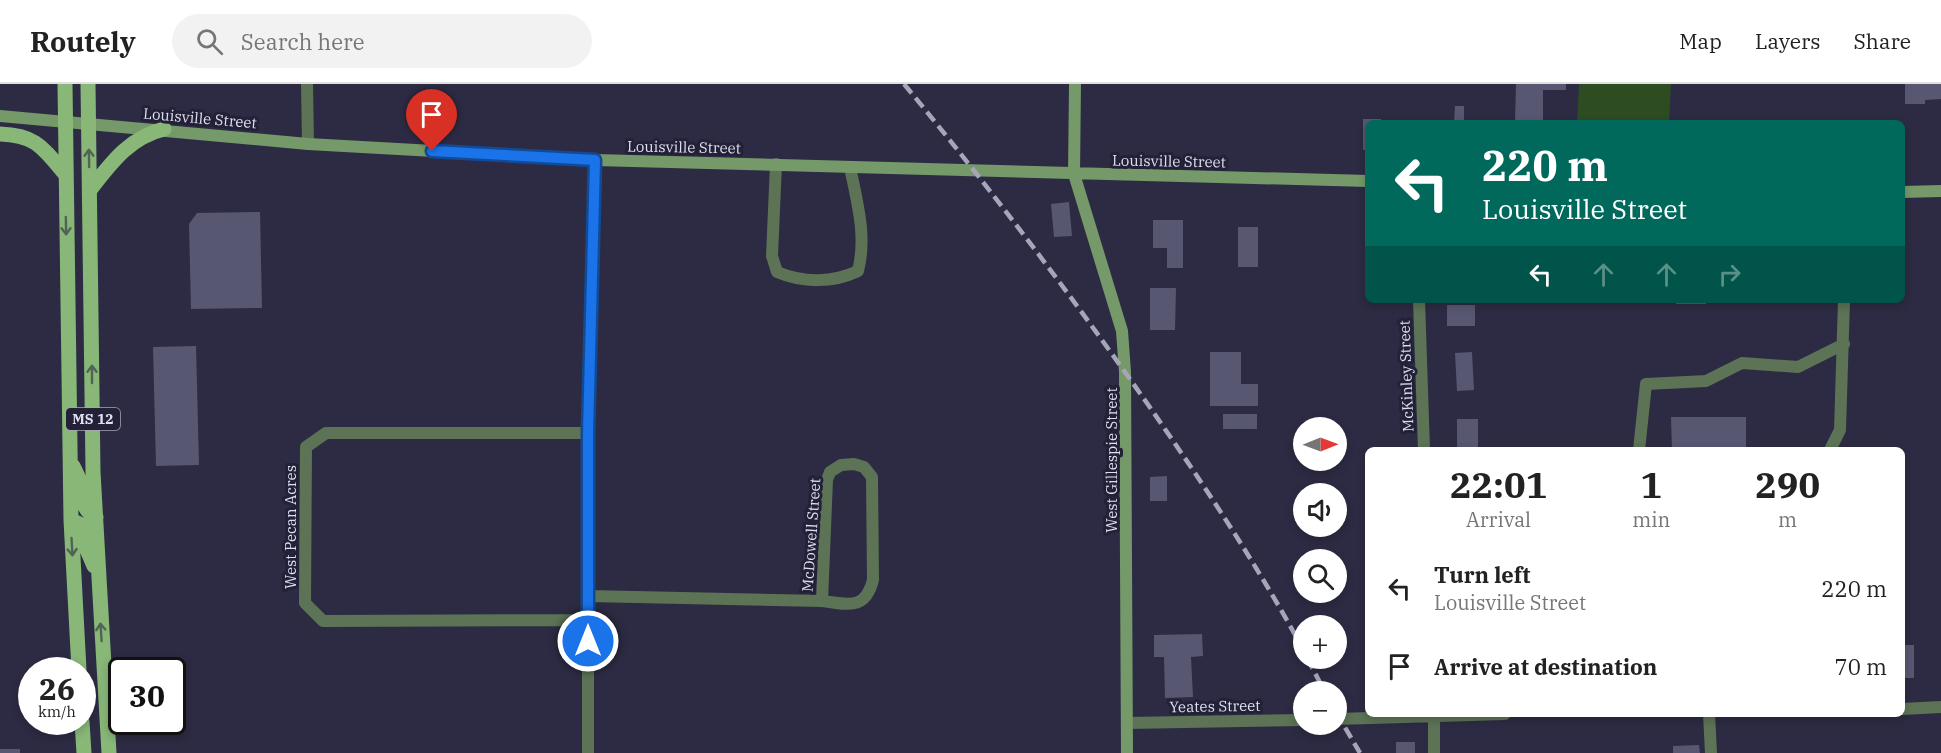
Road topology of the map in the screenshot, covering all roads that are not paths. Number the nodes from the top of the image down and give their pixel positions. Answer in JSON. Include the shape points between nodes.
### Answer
{"nodes":[{"id":1,"x":65,"y":84,"type":"edge"},
{"id":2,"x":88,"y":84,"type":"edge"},
{"id":3,"x":307,"y":84,"type":"edge"},
{"id":4,"x":1076,"y":84,"type":"edge"},
{"id":5,"x":0,"y":116,"type":"edge"},
{"id":6,"x":66,"y":120,"type":"junction"},
{"id":7,"x":89,"y":122,"type":"junction"},
{"id":8,"x":164,"y":129,"type":"junction"},
{"id":9,"x":0,"y":134,"type":"edge"},
{"id":10,"x":308,"y":144,"type":"junction"},
{"id":11,"x":595,"y":160,"type":"junction"},
{"id":12,"x":776,"y":164,"type":"junction"},
{"id":13,"x":850,"y":167,"type":"junction"},
{"id":14,"x":65,"y":174,"type":"junction"},
{"id":15,"x":1074,"y":174,"type":"junction"},
{"id":16,"x":1365,"y":181,"type":"edge"},
{"id":17,"x":90,"y":190,"type":"junction"},
{"id":18,"x":1941,"y":191,"type":"edge"},
{"id":19,"x":1905,"y":192,"type":"edge"},
{"id":20,"x":1419,"y":303,"type":"edge"},
{"id":21,"x":1845,"y":303,"type":"edge"},
{"id":22,"x":1844,"y":344,"type":"junction"},
{"id":23,"x":588,"y":433,"type":"junction"},
{"id":24,"x":1424,"y":447,"type":"edge"},
{"id":25,"x":1639,"y":447,"type":"edge"},
{"id":26,"x":1832,"y":447,"type":"edge"},
{"id":27,"x":70,"y":458,"type":"junction"},
{"id":28,"x":96,"y":517,"type":"junction"},
{"id":29,"x":71,"y":520,"type":"junction"},
{"id":30,"x":97,"y":571,"type":"junction"},
{"id":31,"x":588,"y":596,"type":"junction"},
{"id":32,"x":822,"y":601,"type":"junction"},
{"id":33,"x":588,"y":620,"type":"junction"},
{"id":34,"x":78,"y":657,"type":"edge"},
{"id":35,"x":1941,"y":707,"type":"edge"},
{"id":36,"x":1905,"y":709,"type":"edge"},
{"id":37,"x":1375,"y":717,"type":"edge"},
{"id":38,"x":1434,"y":717,"type":"edge"},
{"id":39,"x":1709,"y":717,"type":"edge"},
{"id":40,"x":1347,"y":718,"type":"edge"},
{"id":41,"x":1293,"y":720,"type":"edge"},
{"id":42,"x":1127,"y":723,"type":"junction"},
{"id":43,"x":83,"y":735,"type":"edge"},
{"id":44,"x":84,"y":753,"type":"edge"},
{"id":45,"x":109,"y":753,"type":"edge"},
{"id":46,"x":588,"y":753,"type":"edge"},
{"id":47,"x":1127,"y":753,"type":"edge"},
{"id":48,"x":1434,"y":753,"type":"edge"},
{"id":49,"x":1711,"y":753,"type":"edge"}],
"edges":[{"from":1,"to":6,"type":"main road","name":"MS 12","number":"MS 12"},
{"from":2,"to":7,"type":"main road","number":"MS 12"},
{"from":3,"to":10,"type":"street"},
{"from":4,"to":15,"type":"street","name":"West Gillespie Street"},
{"from":5,"to":6,"type":"street","name":"Louisville Street"},
{"from":6,"to":7,"type":"street","name":"Louisville Street"},
{"from":6,"to":14,"type":"main road","name":"MS 12","number":"MS 12"},
{"from":7,"to":8,"type":"street","name":"Louisville Street"},
{"from":17,"to":7,"type":"main road","number":"MS 12","one_way":true},
{"from":8,"to":10,"type":"street","name":"Louisville Street"},
{"from":8,"to":17,"type":"main road","via":[[149,133],[130,146]]},
{"from":9,"to":14,"type":"main road","via":[[28,137],[40,144]]},
{"from":10,"to":11,"type":"street","name":"Louisville Street"},
{"from":11,"to":12,"type":"street","name":"Louisville Street"},
{"from":11,"to":23,"type":"street"},
{"from":12,"to":13,"type":"street","name":"Louisville Street"},
{"from":12,"to":13,"type":"street","via":[[772,256],[777,272],[792,279],[840,280],[858,271],[863,252],[862,224]]},
{"from":13,"to":15,"type":"street","name":"Louisville Street"},
{"from":14,"to":27,"type":"main road","name":"MS 12","number":"MS 12","one_way":true},
{"from":15,"to":16,"type":"street","name":"Louisville Street"},
{"from":15,"to":42,"type":"street","name":"West Gillespie Street","via":[[1122,331]]},
{"from":28,"to":17,"type":"main road","number":"MS 12","one_way":true},
{"from":18,"to":19,"type":"street"},
{"from":20,"to":24,"type":"street","name":"McKinley Street"},
{"from":21,"to":22,"type":"street"},
{"from":22,"to":25,"type":"street","via":[[1798,367],[1742,363],[1706,381],[1646,384]]},
{"from":22,"to":26,"type":"street","via":[[1840,430]]},
{"from":23,"to":31,"type":"street"},
{"from":23,"to":33,"type":"street","name":"West Pecan Acres","via":[[326,433],[306,447],[305,603],[323,621]]},
{"from":27,"to":28,"type":"main road","via":[[83,504],[87,513]]},
{"from":27,"to":29,"type":"main road","name":"MS 12","number":"MS 12"},
{"from":28,"to":30,"type":"main road","number":"MS 12"},
{"from":29,"to":30,"type":"main road","via":[[82,525],[85,545]]},
{"from":29,"to":34,"type":"main road","name":"MS 12","number":"MS 12","one_way":true},
{"from":45,"to":30,"type":"main road","number":"MS 12","one_way":true},
{"from":31,"to":32,"type":"street","name":"McDowell Street"},
{"from":31,"to":33,"type":"street"},
{"from":32,"to":32,"type":"street","name":"McDowell Street","via":[[861,602],[870,593],[872,477],[864,467],[854,464],[841,465],[830,472],[827,480]]},
{"from":33,"to":46,"type":"street"},
{"from":35,"to":36,"type":"street"},
{"from":37,"to":40,"type":"street"},
{"from":38,"to":48,"type":"street"},
{"from":39,"to":49,"type":"street"},
{"from":41,"to":42,"type":"street","name":"Yeates Street"},
{"from":42,"to":47,"type":"street","name":"West Gillespie Street"},
{"from":43,"to":44,"type":"main road"}]}
